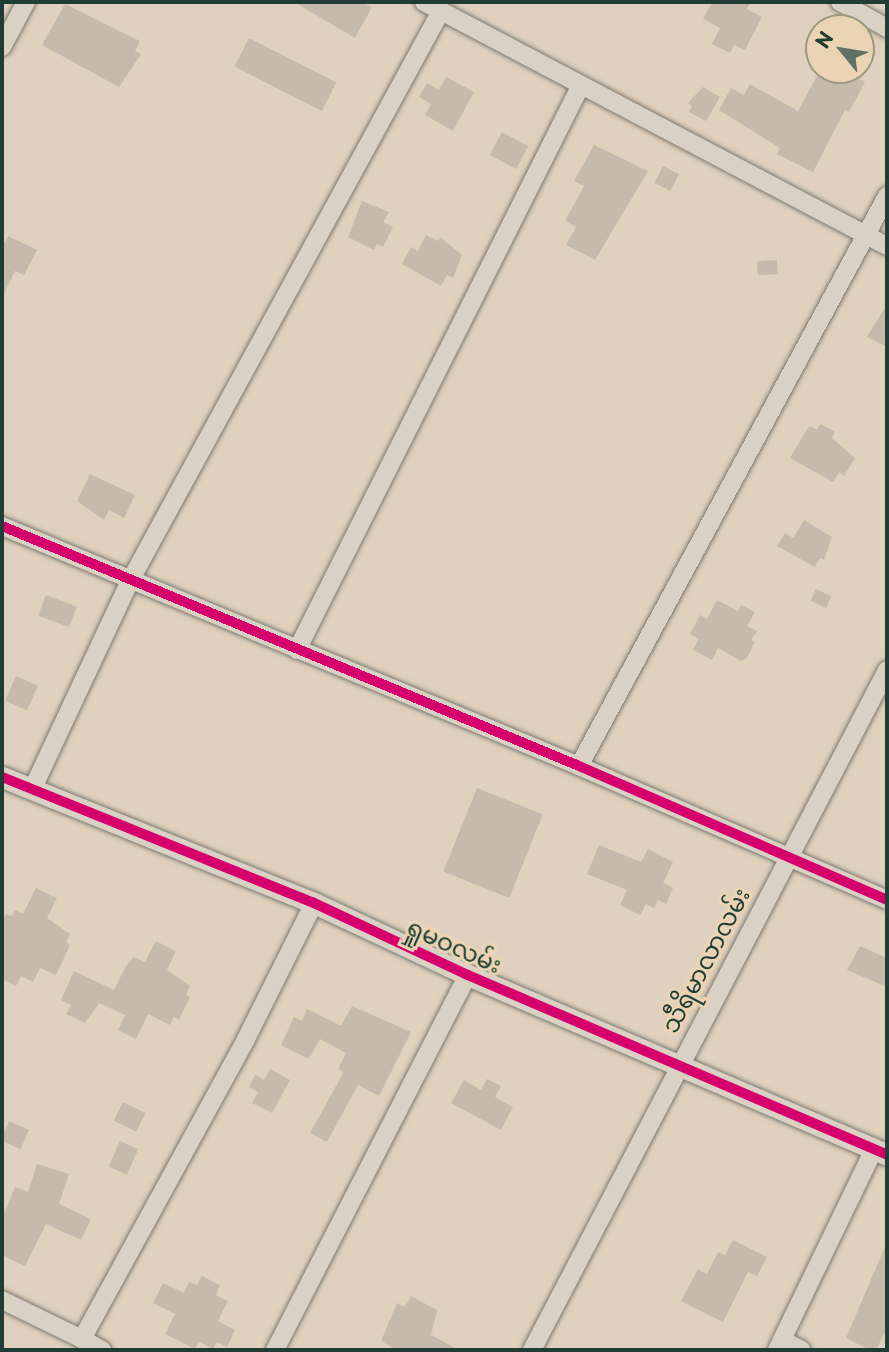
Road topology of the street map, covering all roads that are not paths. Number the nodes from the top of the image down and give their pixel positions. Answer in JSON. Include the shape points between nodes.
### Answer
{"nodes":[{"id":1,"x":26,"y":2,"type":"edge"},
{"id":2,"x":424,"y":2,"type":"edge"},
{"id":3,"x":840,"y":2,"type":"edge"},
{"id":4,"x":440,"y":11,"type":"junction"},
{"id":5,"x":887,"y":28,"type":"edge"},
{"id":6,"x":2,"y":47,"type":"edge"},
{"id":7,"x":582,"y":85,"type":"junction"},
{"id":8,"x":887,"y":196,"type":"edge"},
{"id":9,"x":866,"y":235,"type":"junction"},
{"id":10,"x":887,"y":246,"type":"edge"},
{"id":11,"x":2,"y":526,"type":"edge"},
{"id":12,"x":130,"y":581,"type":"junction"},
{"id":13,"x":297,"y":650,"type":"junction"},
{"id":14,"x":887,"y":670,"type":"edge"},
{"id":15,"x":579,"y":766,"type":"junction"},
{"id":16,"x":2,"y":777,"type":"edge"},
{"id":17,"x":32,"y":790,"type":"junction"},
{"id":18,"x":789,"y":856,"type":"junction"},
{"id":19,"x":887,"y":900,"type":"edge"},
{"id":20,"x":314,"y":903,"type":"junction"},
{"id":21,"x":468,"y":975,"type":"junction"},
{"id":22,"x":679,"y":1063,"type":"junction"},
{"id":23,"x":881,"y":1152,"type":"edge"},
{"id":24,"x":2,"y":1300,"type":"edge"},
{"id":25,"x":82,"y":1339,"type":"junction"},
{"id":26,"x":779,"y":1345,"type":"edge"},
{"id":27,"x":102,"y":1350,"type":"edge"},
{"id":28,"x":275,"y":1350,"type":"edge"},
{"id":29,"x":532,"y":1350,"type":"edge"},
{"id":30,"x":802,"y":1350,"type":"edge"}],
"edges":[{"from":1,"to":6,"type":"street"},
{"from":2,"to":4,"type":"street"},
{"from":3,"to":5,"type":"street"},
{"from":4,"to":7,"type":"street"},
{"from":4,"to":12,"type":"street"},
{"from":7,"to":9,"type":"street"},
{"from":7,"to":13,"type":"street"},
{"from":8,"to":9,"type":"street"},
{"from":9,"to":10,"type":"street"},
{"from":9,"to":15,"type":"street"},
{"from":11,"to":12,"type":"street"},
{"from":12,"to":13,"type":"street"},
{"from":12,"to":17,"type":"street"},
{"from":13,"to":15,"type":"street"},
{"from":14,"to":18,"type":"street","name":"သီရိမာလာလမ်း"},
{"from":15,"to":18,"type":"street"},
{"from":16,"to":17,"type":"street","name":"ရှုမဝလမ်း"},
{"from":17,"to":20,"type":"street","name":"ရှုမဝလမ်း"},
{"from":18,"to":19,"type":"street"},
{"from":18,"to":22,"type":"street","name":"သီရိမာလာလမ်း"},
{"from":20,"to":21,"type":"street","name":"ရှုမဝလမ်း"},
{"from":20,"to":25,"type":"street","via":[[246,1039]]},
{"from":21,"to":22,"type":"street","name":"ရှုမဝလမ်း"},
{"from":21,"to":28,"type":"street"},
{"from":22,"to":23,"type":"street","name":"ရှုမဝလမ်း"},
{"from":22,"to":29,"type":"street","name":"သီရိမာလာလမ်း"},
{"from":23,"to":26,"type":"street"},
{"from":24,"to":25,"type":"street"},
{"from":25,"to":27,"type":"street"},
{"from":26,"to":30,"type":"street"}]}
